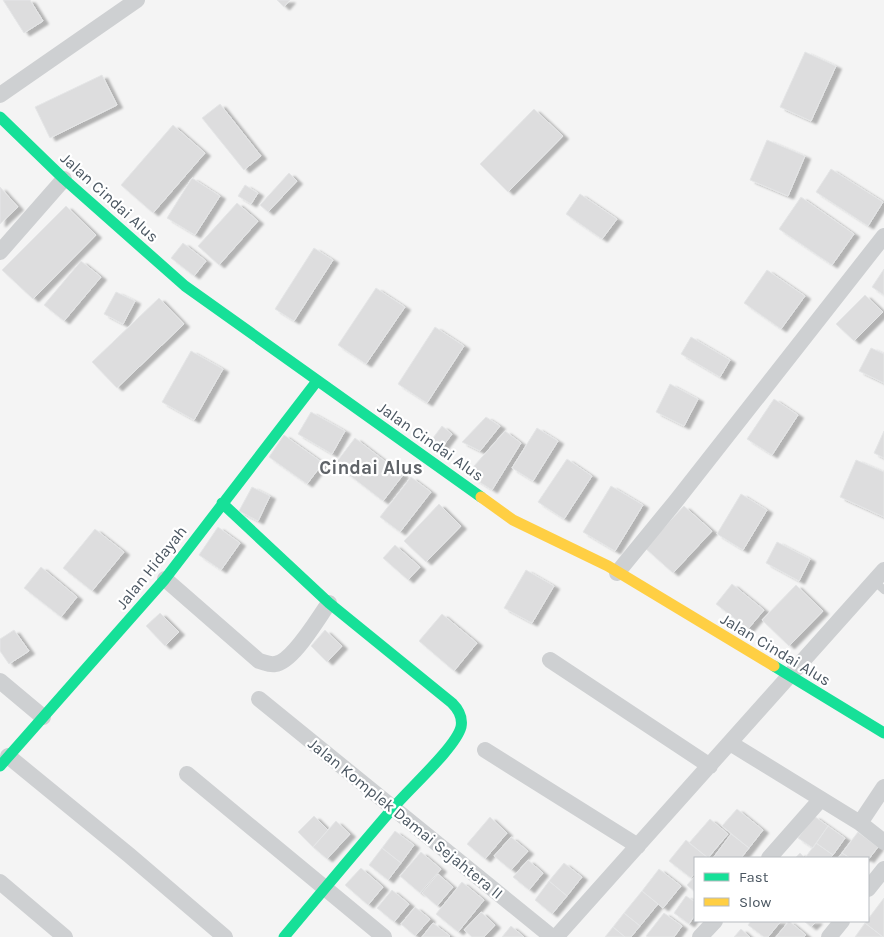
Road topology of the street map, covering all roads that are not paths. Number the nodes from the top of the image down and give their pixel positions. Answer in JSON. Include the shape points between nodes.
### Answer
{"nodes":[{"id":1,"x":137,"y":0,"type":"edge"},
{"id":2,"x":0,"y":95,"type":"edge"},
{"id":3,"x":0,"y":117,"type":"edge"},
{"id":4,"x":64,"y":180,"type":"junction"},
{"id":5,"x":884,"y":236,"type":"edge"},
{"id":6,"x":0,"y":252,"type":"edge"},
{"id":7,"x":317,"y":381,"type":"junction"},
{"id":8,"x":222,"y":503,"type":"junction"},
{"id":9,"x":618,"y":573,"type":"junction"},
{"id":10,"x":165,"y":579,"type":"junction"},
{"id":11,"x":881,"y":580,"type":"edge"},
{"id":12,"x":328,"y":603,"type":"junction"},
{"id":13,"x":550,"y":660,"type":"dead end"},
{"id":14,"x":791,"y":676,"type":"junction"},
{"id":15,"x":0,"y":681,"type":"edge"},
{"id":16,"x":259,"y":699,"type":"dead end"},
{"id":17,"x":43,"y":717,"type":"junction"},
{"id":18,"x":884,"y":733,"type":"edge"},
{"id":19,"x":730,"y":743,"type":"junction"},
{"id":20,"x":486,"y":750,"type":"dead end"},
{"id":21,"x":4,"y":761,"type":"edge"},
{"id":22,"x":710,"y":766,"type":"junction"},
{"id":23,"x":187,"y":774,"type":"dead end"},
{"id":24,"x":884,"y":787,"type":"edge"},
{"id":25,"x":821,"y":799,"type":"junction"},
{"id":26,"x":394,"y":808,"type":"junction"},
{"id":27,"x":860,"y":824,"type":"junction"},
{"id":28,"x":884,"y":842,"type":"edge"},
{"id":29,"x":638,"y":846,"type":"junction"},
{"id":30,"x":770,"y":857,"type":"edge"},
{"id":31,"x":884,"y":869,"type":"edge"},
{"id":32,"x":0,"y":882,"type":"edge"},
{"id":33,"x":326,"y":888,"type":"junction"},
{"id":34,"x":869,"y":888,"type":"edge"},
{"id":35,"x":714,"y":922,"type":"edge"},
{"id":36,"x":841,"y":922,"type":"edge"},
{"id":37,"x":562,"y":935,"type":"edge"},
{"id":38,"x":65,"y":937,"type":"edge"},
{"id":39,"x":224,"y":937,"type":"edge"},
{"id":40,"x":284,"y":937,"type":"edge"},
{"id":41,"x":384,"y":937,"type":"edge"},
{"id":42,"x":700,"y":937,"type":"edge"},
{"id":43,"x":829,"y":937,"type":"edge"}],
"edges":[{"from":1,"to":2,"type":"street"},
{"from":3,"to":4,"type":"street","name":"Jalan Cindai Alus"},
{"from":4,"to":6,"type":"street"},
{"from":4,"to":7,"type":"street","name":"Jalan Cindai Alus","via":[[185,286]]},
{"from":5,"to":9,"type":"street"},
{"from":7,"to":8,"type":"street","name":"Jalan Hidayah"},
{"from":7,"to":9,"type":"street","name":"Jalan Cindai Alus","via":[[513,520]]},
{"from":8,"to":10,"type":"street","name":"Jalan Hidayah"},
{"from":8,"to":12,"type":"street"},
{"from":9,"to":14,"type":"street","name":"Jalan Cindai Alus"},
{"from":10,"to":12,"type":"street","via":[[259,661],[267,664],[275,664],[293,653]]},
{"from":10,"to":17,"type":"street","name":"Jalan Hidayah"},
{"from":11,"to":14,"type":"street"},
{"from":12,"to":26,"type":"street","via":[[446,697],[456,706],[461,718],[458,734]]},
{"from":13,"to":22,"type":"street"},
{"from":14,"to":18,"type":"street","name":"Jalan Cindai Alus"},
{"from":14,"to":19,"type":"street"},
{"from":15,"to":17,"type":"street"},
{"from":16,"to":26,"type":"street","name":"Jalan Komplek Damai Sejahtera II"},
{"from":17,"to":21,"type":"street","name":"Jalan Hidayah"},
{"from":19,"to":22,"type":"street"},
{"from":19,"to":25,"type":"street"},
{"from":20,"to":29,"type":"street"},
{"from":21,"to":39,"type":"street","via":[[129,855]]},
{"from":22,"to":29,"type":"street"},
{"from":23,"to":33,"type":"street"},
{"from":24,"to":27,"type":"street"},
{"from":25,"to":27,"type":"street"},
{"from":25,"to":30,"type":"street"},
{"from":26,"to":33,"type":"street"},
{"from":26,"to":37,"type":"street","name":"Jalan Komplek Damai Sejahtera II"},
{"from":27,"to":28,"type":"street"},
{"from":29,"to":37,"type":"street"},
{"from":31,"to":34,"type":"street"},
{"from":32,"to":38,"type":"street"},
{"from":33,"to":40,"type":"street"},
{"from":33,"to":41,"type":"street"},
{"from":35,"to":42,"type":"street"},
{"from":36,"to":43,"type":"street"}]}
